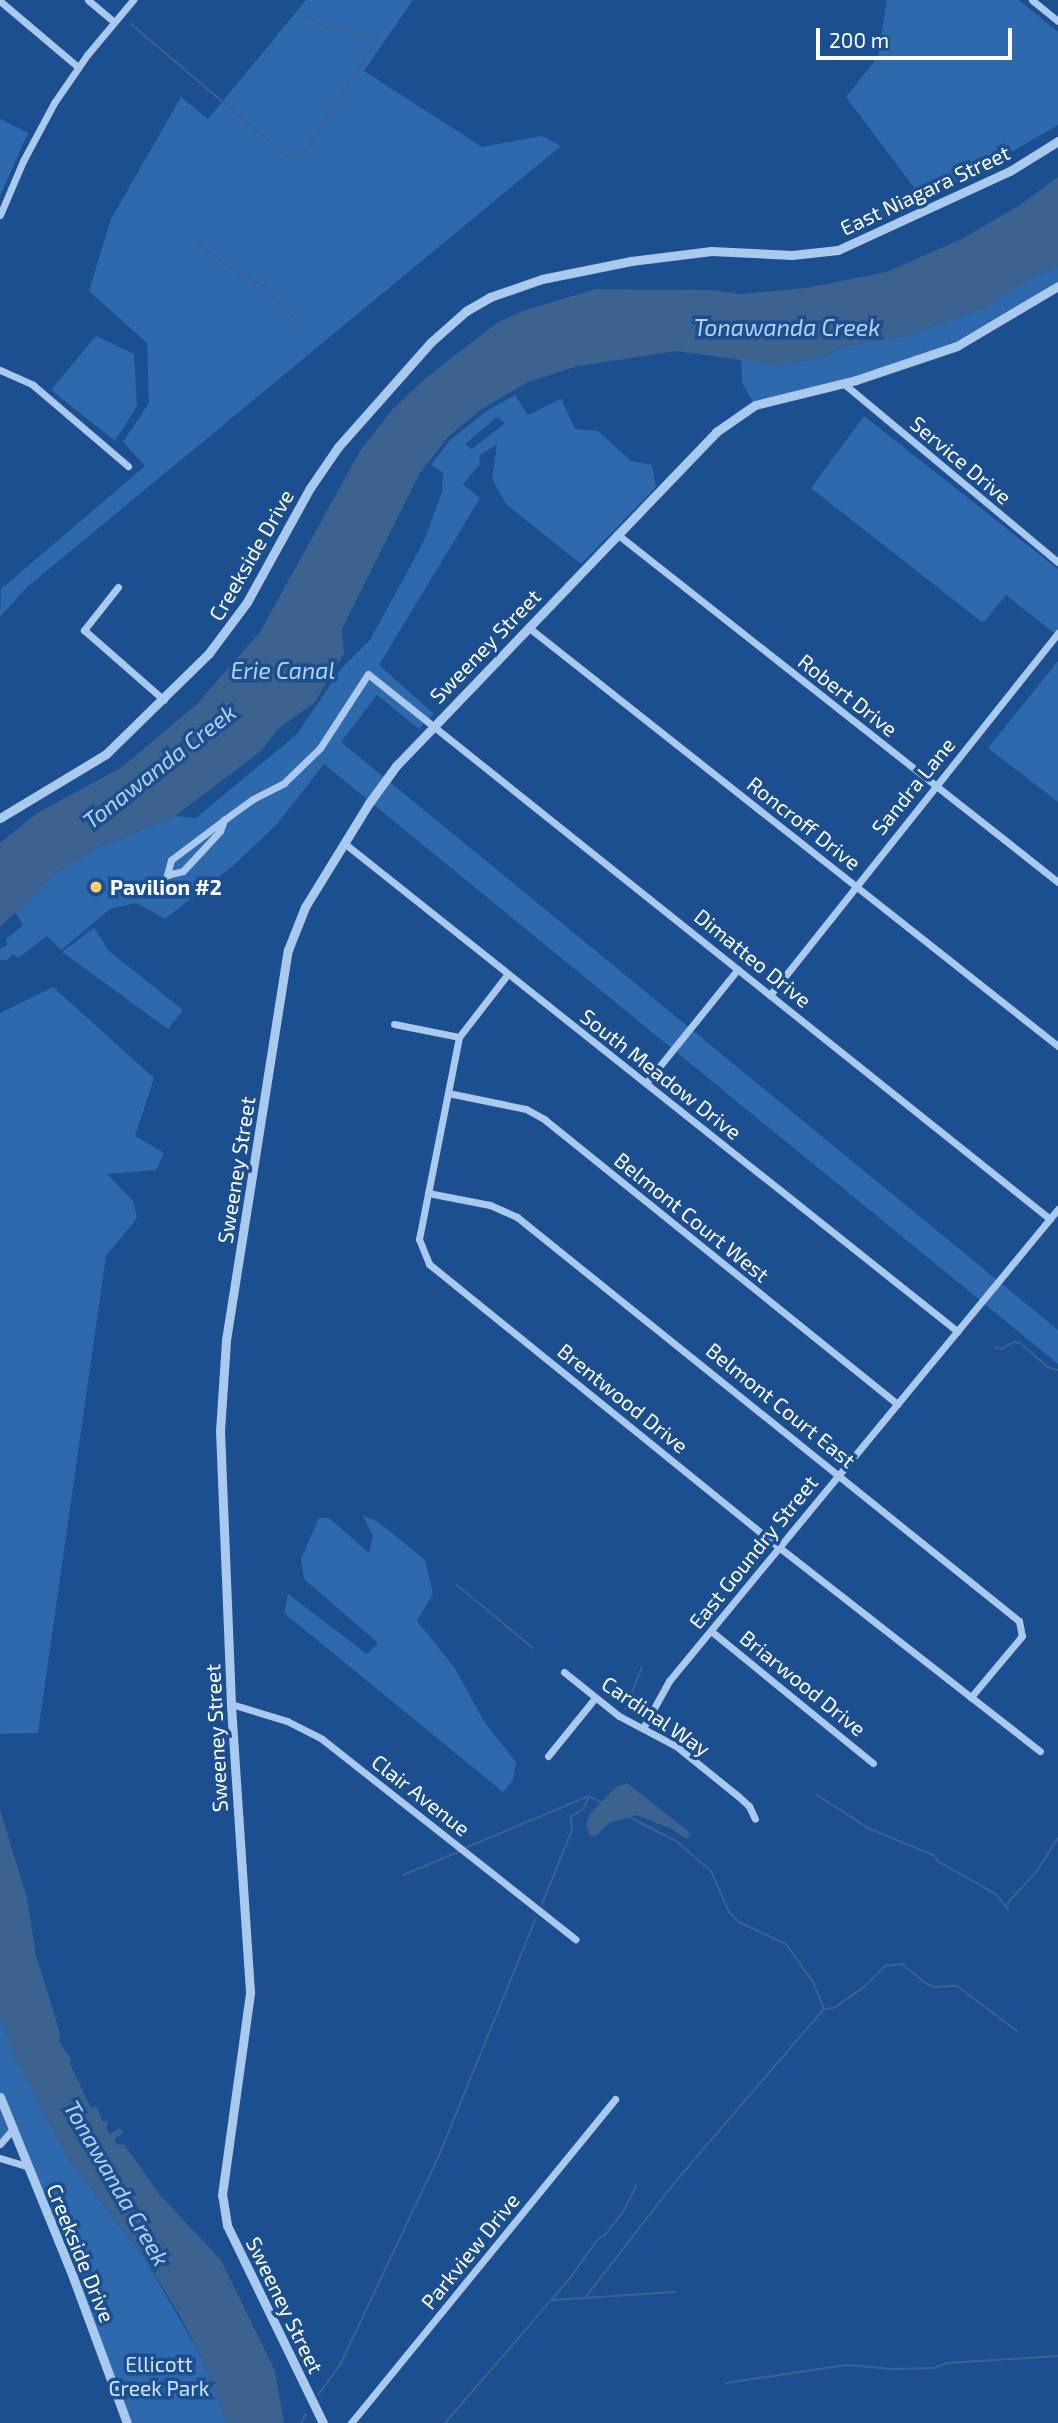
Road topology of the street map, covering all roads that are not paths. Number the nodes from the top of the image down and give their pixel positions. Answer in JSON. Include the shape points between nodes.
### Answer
{"nodes":[{"id":1,"x":88,"y":0,"type":"edge"},
{"id":2,"x":133,"y":0,"type":"edge"},
{"id":3,"x":1032,"y":0,"type":"edge"},
{"id":4,"x":0,"y":1,"type":"edge"},
{"id":5,"x":1058,"y":21,"type":"edge"},
{"id":6,"x":114,"y":22,"type":"junction"},
{"id":7,"x":78,"y":67,"type":"junction"},
{"id":8,"x":1058,"y":141,"type":"edge"},
{"id":9,"x":0,"y":215,"type":"edge"},
{"id":10,"x":1058,"y":286,"type":"edge"},
{"id":11,"x":473,"y":307,"type":"joint"},
{"id":12,"x":0,"y":370,"type":"edge"},
{"id":13,"x":843,"y":383,"type":"junction"},
{"id":14,"x":128,"y":466,"type":"dead end"},
{"id":15,"x":617,"y":534,"type":"junction"},
{"id":16,"x":1058,"y":562,"type":"edge"},
{"id":17,"x":118,"y":587,"type":"dead end"},
{"id":18,"x":528,"y":627,"type":"junction"},
{"id":19,"x":1058,"y":633,"type":"edge"},
{"id":20,"x":164,"y":700,"type":"junction"},
{"id":21,"x":433,"y":725,"type":"junction"},
{"id":22,"x":935,"y":786,"type":"junction"},
{"id":23,"x":0,"y":818,"type":"edge"},
{"id":24,"x":224,"y":820,"type":"junction"},
{"id":25,"x":344,"y":843,"type":"junction"},
{"id":26,"x":1058,"y":882,"type":"edge"},
{"id":27,"x":855,"y":886,"type":"junction"},
{"id":28,"x":738,"y":969,"type":"junction"},
{"id":29,"x":507,"y":975,"type":"junction"},
{"id":30,"x":770,"y":995,"type":"junction"},
{"id":31,"x":394,"y":1024,"type":"dead end"},
{"id":32,"x":459,"y":1037,"type":"junction"},
{"id":33,"x":1058,"y":1046,"type":"edge"},
{"id":34,"x":646,"y":1083,"type":"junction"},
{"id":35,"x":448,"y":1093,"type":"junction"},
{"id":36,"x":428,"y":1193,"type":"junction"},
{"id":37,"x":1058,"y":1209,"type":"edge"},
{"id":38,"x":1050,"y":1219,"type":"junction"},
{"id":39,"x":957,"y":1331,"type":"junction"},
{"id":40,"x":897,"y":1404,"type":"junction"},
{"id":41,"x":839,"y":1474,"type":"junction"},
{"id":42,"x":780,"y":1548,"type":"junction"},
{"id":43,"x":711,"y":1631,"type":"junction"},
{"id":44,"x":564,"y":1672,"type":"dead end"},
{"id":45,"x":971,"y":1697,"type":"junction"},
{"id":46,"x":595,"y":1698,"type":"junction"},
{"id":47,"x":231,"y":1704,"type":"junction"},
{"id":48,"x":643,"y":1728,"type":"junction"},
{"id":49,"x":1040,"y":1751,"type":"dead end"},
{"id":50,"x":548,"y":1756,"type":"dead end"},
{"id":51,"x":873,"y":1763,"type":"dead end"},
{"id":52,"x":755,"y":1819,"type":"dead end"},
{"id":53,"x":575,"y":1939,"type":"dead end"},
{"id":54,"x":0,"y":2097,"type":"edge"},
{"id":55,"x":615,"y":2099,"type":"dead end"},
{"id":56,"x":12,"y":2130,"type":"junction"},
{"id":57,"x":0,"y":2144,"type":"edge"},
{"id":58,"x":0,"y":2158,"type":"edge"},
{"id":59,"x":26,"y":2166,"type":"junction"},
{"id":60,"x":127,"y":2423,"type":"edge"},
{"id":61,"x":323,"y":2423,"type":"edge"},
{"id":62,"x":351,"y":2423,"type":"edge"}],
"edges":[{"from":1,"to":6,"type":"street"},
{"from":2,"to":6,"type":"street"},
{"from":3,"to":5,"type":"street"},
{"from":4,"to":7,"type":"street"},
{"from":6,"to":7,"type":"street"},
{"from":7,"to":9,"type":"street","via":[[33,141]]},
{"from":8,"to":11,"type":"street","name":"East Niagara Street","via":[[988,182],[838,250],[792,255],[710,251],[631,261],[542,279]]},
{"from":10,"to":13,"type":"street","name":"Sweeney Street","via":[[957,346]]},
{"from":11,"to":20,"type":"street","name":"Creekside Drive","via":[[431,342],[338,447],[228,631]]},
{"from":12,"to":14,"type":"street","via":[[33,385]]},
{"from":13,"to":15,"type":"street","name":"Sweeney Street","via":[[755,405],[735,416]]},
{"from":13,"to":16,"type":"street","name":"Service Drive"},
{"from":15,"to":18,"type":"street","name":"Sweeney Street"},
{"from":15,"to":22,"type":"street","name":"Robert Drive"},
{"from":17,"to":20,"type":"street","via":[[84,630]]},
{"from":18,"to":21,"type":"street","name":"Sweeney Street"},
{"from":18,"to":27,"type":"street","name":"Roncroff Drive"},
{"from":19,"to":22,"type":"street","name":"Sandra Lane"},
{"from":20,"to":23,"type":"street","name":"Creekside Drive","via":[[106,754]]},
{"from":21,"to":24,"type":"street","name":"Dimatteo Drive","via":[[368,674],[320,748],[284,783]]},
{"from":21,"to":25,"type":"street","name":"Sweeney Street","via":[[396,766]]},
{"from":21,"to":28,"type":"street","name":"Dimatteo Drive"},
{"from":22,"to":26,"type":"street","name":"Robert Drive"},
{"from":22,"to":27,"type":"street","name":"Sandra Lane"},
{"from":24,"to":24,"type":"street","via":[[220,831],[183,871],[167,875],[171,860]]},
{"from":25,"to":29,"type":"street","name":"South Meadow Drive"},
{"from":25,"to":47,"type":"street","name":"Sweeney Street","via":[[305,907],[288,950],[226,1340],[220,1431]]},
{"from":27,"to":30,"type":"street","name":"Sandra Lane"},
{"from":27,"to":33,"type":"street","name":"Roncroff Drive"},
{"from":28,"to":30,"type":"street","name":"Dimatteo Drive"},
{"from":28,"to":34,"type":"street"},
{"from":29,"to":32,"type":"street","name":"Brentwood Drive"},
{"from":29,"to":34,"type":"street","name":"South Meadow Drive"},
{"from":30,"to":38,"type":"street","name":"Dimatteo Drive"},
{"from":31,"to":32,"type":"street"},
{"from":32,"to":35,"type":"street","name":"Brentwood Drive"},
{"from":34,"to":39,"type":"street","name":"South Meadow Drive"},
{"from":35,"to":36,"type":"street","name":"Brentwood Drive"},
{"from":35,"to":40,"type":"street","name":"Belmont Court West","via":[[526,1109],[544,1119]]},
{"from":36,"to":41,"type":"street","name":"Belmont Court East","via":[[490,1205],[517,1217]]},
{"from":36,"to":42,"type":"street","name":"Brentwood Drive","via":[[419,1239],[429,1264]]},
{"from":37,"to":38,"type":"street","name":"East Goundry Street"},
{"from":38,"to":39,"type":"street","name":"East Goundry Street"},
{"from":39,"to":40,"type":"street","name":"East Goundry Street"},
{"from":40,"to":41,"type":"street","name":"East Goundry Street"},
{"from":41,"to":42,"type":"street","name":"East Goundry Street"},
{"from":41,"to":45,"type":"street","name":"Belmont Court East","via":[[1019,1621],[1022,1636]]},
{"from":42,"to":43,"type":"street","name":"East Goundry Street"},
{"from":42,"to":45,"type":"street","name":"Brentwood Drive"},
{"from":43,"to":48,"type":"street","name":"East Goundry Street","via":[[663,1689]]},
{"from":43,"to":51,"type":"street","name":"Briarwood Drive"},
{"from":44,"to":46,"type":"street","name":"Cardinal Way"},
{"from":45,"to":49,"type":"street","name":"Brentwood Drive"},
{"from":46,"to":48,"type":"street","name":"Cardinal Way"},
{"from":46,"to":50,"type":"street"},
{"from":47,"to":53,"type":"street","name":"Clair Avenue","via":[[286,1721],[322,1739]]},
{"from":47,"to":61,"type":"street","name":"Sweeney Street","via":[[250,1992],[222,2195],[227,2225]]},
{"from":48,"to":52,"type":"street","name":"Cardinal Way","via":[[665,1738],[738,1796]]},
{"from":54,"to":56,"type":"street","name":"Creekside Drive"},
{"from":55,"to":62,"type":"street","name":"Parkview Drive"},
{"from":56,"to":57,"type":"street"},
{"from":56,"to":59,"type":"street","name":"Creekside Drive"},
{"from":58,"to":59,"type":"street"},
{"from":59,"to":60,"type":"street","name":"Creekside Drive"}]}
